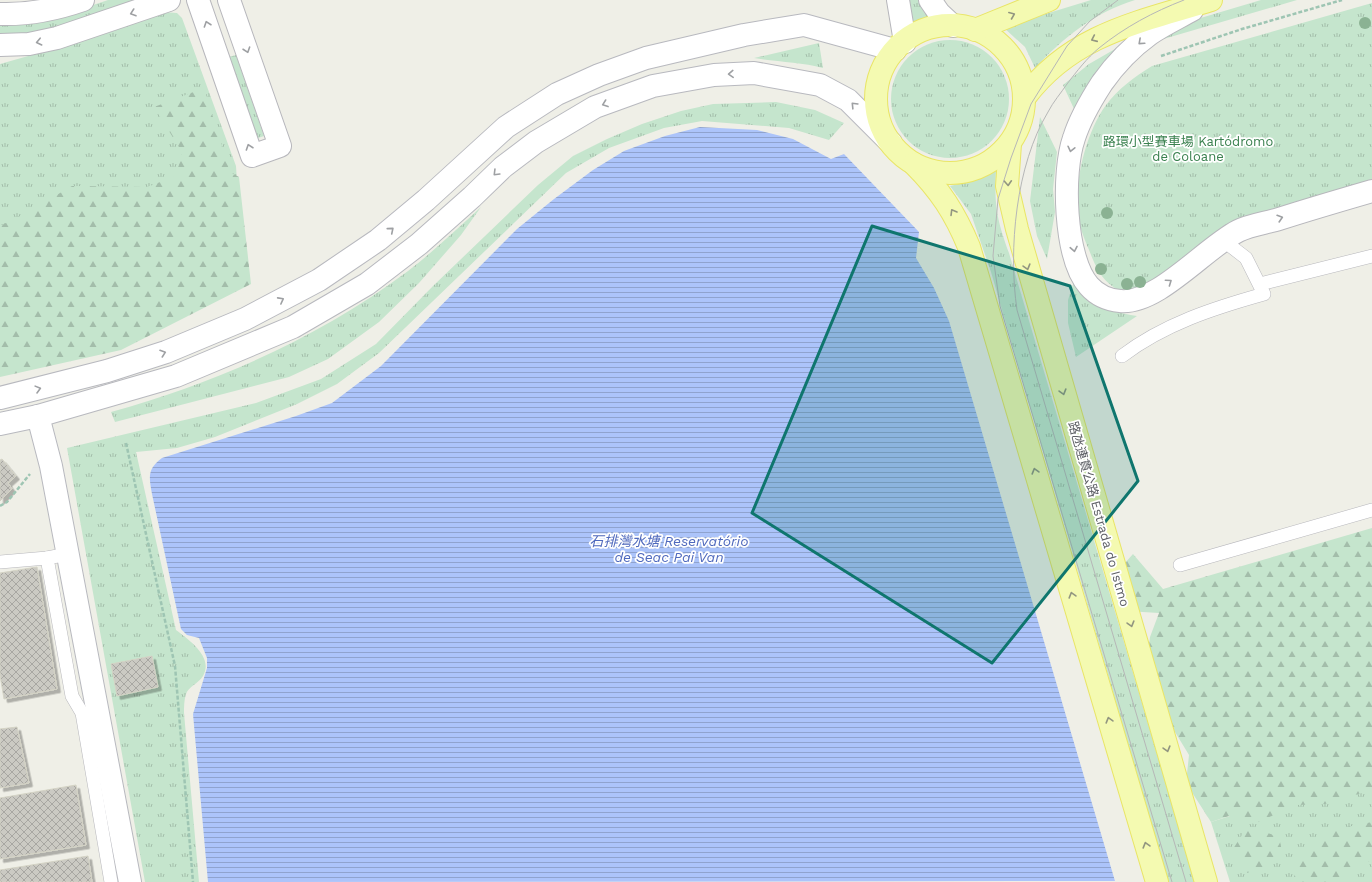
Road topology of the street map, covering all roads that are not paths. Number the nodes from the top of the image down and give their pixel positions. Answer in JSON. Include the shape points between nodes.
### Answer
{"nodes":[{"id":1,"x":83,"y":0,"type":"edge"},
{"id":2,"x":169,"y":0,"type":"edge"},
{"id":3,"x":198,"y":0,"type":"edge"},
{"id":4,"x":229,"y":0,"type":"edge"},
{"id":5,"x":898,"y":0,"type":"edge"},
{"id":6,"x":930,"y":0,"type":"edge"},
{"id":7,"x":1049,"y":0,"type":"edge"},
{"id":8,"x":1211,"y":0,"type":"edge"},
{"id":9,"x":0,"y":14,"type":"edge"},
{"id":10,"x":953,"y":26,"type":"junction"},
{"id":11,"x":975,"y":30,"type":"junction"},
{"id":12,"x":0,"y":45,"type":"edge"},
{"id":13,"x":900,"y":46,"type":"junction"},
{"id":14,"x":1024,"y":97,"type":"junction"},
{"id":15,"x":891,"y":143,"type":"junction"},
{"id":16,"x":1010,"y":144,"type":"junction"},
{"id":17,"x":914,"y":164,"type":"junction"},
{"id":18,"x":1372,"y":190,"type":"edge"},
{"id":19,"x":1224,"y":241,"type":"junction"},
{"id":20,"x":1372,"y":256,"type":"edge"},
{"id":21,"x":1263,"y":293,"type":"junction"},
{"id":22,"x":1122,"y":356,"type":"dead end"},
{"id":23,"x":0,"y":398,"type":"edge"},
{"id":24,"x":38,"y":416,"type":"junction"},
{"id":25,"x":0,"y":424,"type":"edge"},
{"id":26,"x":1372,"y":510,"type":"edge"},
{"id":27,"x":58,"y":556,"type":"junction"},
{"id":28,"x":0,"y":562,"type":"edge"},
{"id":29,"x":1180,"y":565,"type":"dead end"},
{"id":30,"x":111,"y":882,"type":"edge"},
{"id":31,"x":130,"y":882,"type":"edge"},
{"id":32,"x":1157,"y":882,"type":"edge"},
{"id":33,"x":1206,"y":882,"type":"edge"}],
"edges":[{"from":1,"to":9,"type":"main road","via":[[42,11]]},
{"from":2,"to":12,"type":"main road","one_way":true,"via":[[57,38],[29,44]]},
{"from":4,"to":3,"type":"main road","one_way":true,"via":[[280,146],[252,156]]},
{"from":5,"to":13,"type":"main road"},
{"from":6,"to":10,"type":"main road"},
{"from":11,"to":7,"type":"main road","one_way":true},
{"from":8,"to":14,"type":"main road","one_way":true,"via":[[1112,31],[1085,44],[1037,80]]},
{"from":8,"to":19,"type":"main road","one_way":true,"via":[[1150,34],[1103,82],[1074,138],[1066,185],[1067,210],[1076,262],[1088,286],[1102,297],[1120,301],[1138,300],[1155,292]]},
{"from":10,"to":11,"type":"main road"},
{"from":10,"to":13,"type":"main road","via":[[936,27],[919,33]]},
{"from":11,"to":14,"type":"main road","via":[[1003,47],[1014,62],[1022,79]]},
{"from":13,"to":15,"type":"main road","via":[[884,67],[878,86],[877,100],[881,126]]},
{"from":23,"to":13,"type":"main road","one_way":true,"via":[[108,371],[166,352],[246,319],[319,280],[378,240],[506,127],[557,94],[600,75],[646,58],[744,35],[804,25]]},
{"from":14,"to":16,"type":"main road","via":[[1021,122]]},
{"from":15,"to":17,"type":"main road","via":[[901,155]]},
{"from":15,"to":24,"type":"main road","one_way":true,"via":[[848,100],[820,85],[754,73],[714,74],[653,86],[595,107],[536,142],[503,167],[419,244],[367,284],[322,312],[273,336],[176,376]]},
{"from":16,"to":17,"type":"main road","via":[[994,159],[976,169],[955,173],[934,171]]},
{"from":16,"to":33,"type":"main road","name":"路氹連貫公路 Estrada do Istmo","one_way":true,"via":[[1007,186],[1017,229]]},
{"from":32,"to":17,"type":"main road","one_way":true,"via":[[969,247],[960,224],[943,196]]},
{"from":19,"to":18,"type":"main road","one_way":true,"via":[[1239,231]]},
{"from":19,"to":21,"type":"lane","via":[[1246,258]]},
{"from":20,"to":21,"type":"lane"},
{"from":21,"to":22,"type":"lane","via":[[1224,305],[1170,327]]},
{"from":24,"to":25,"type":"main road"},
{"from":24,"to":27,"type":"main road","via":[[48,452]]},
{"from":26,"to":29,"type":"lane"},
{"from":27,"to":28,"type":"lane"},
{"from":27,"to":30,"type":"lane","via":[[72,696],[82,713]]},
{"from":27,"to":31,"type":"main road"}]}
